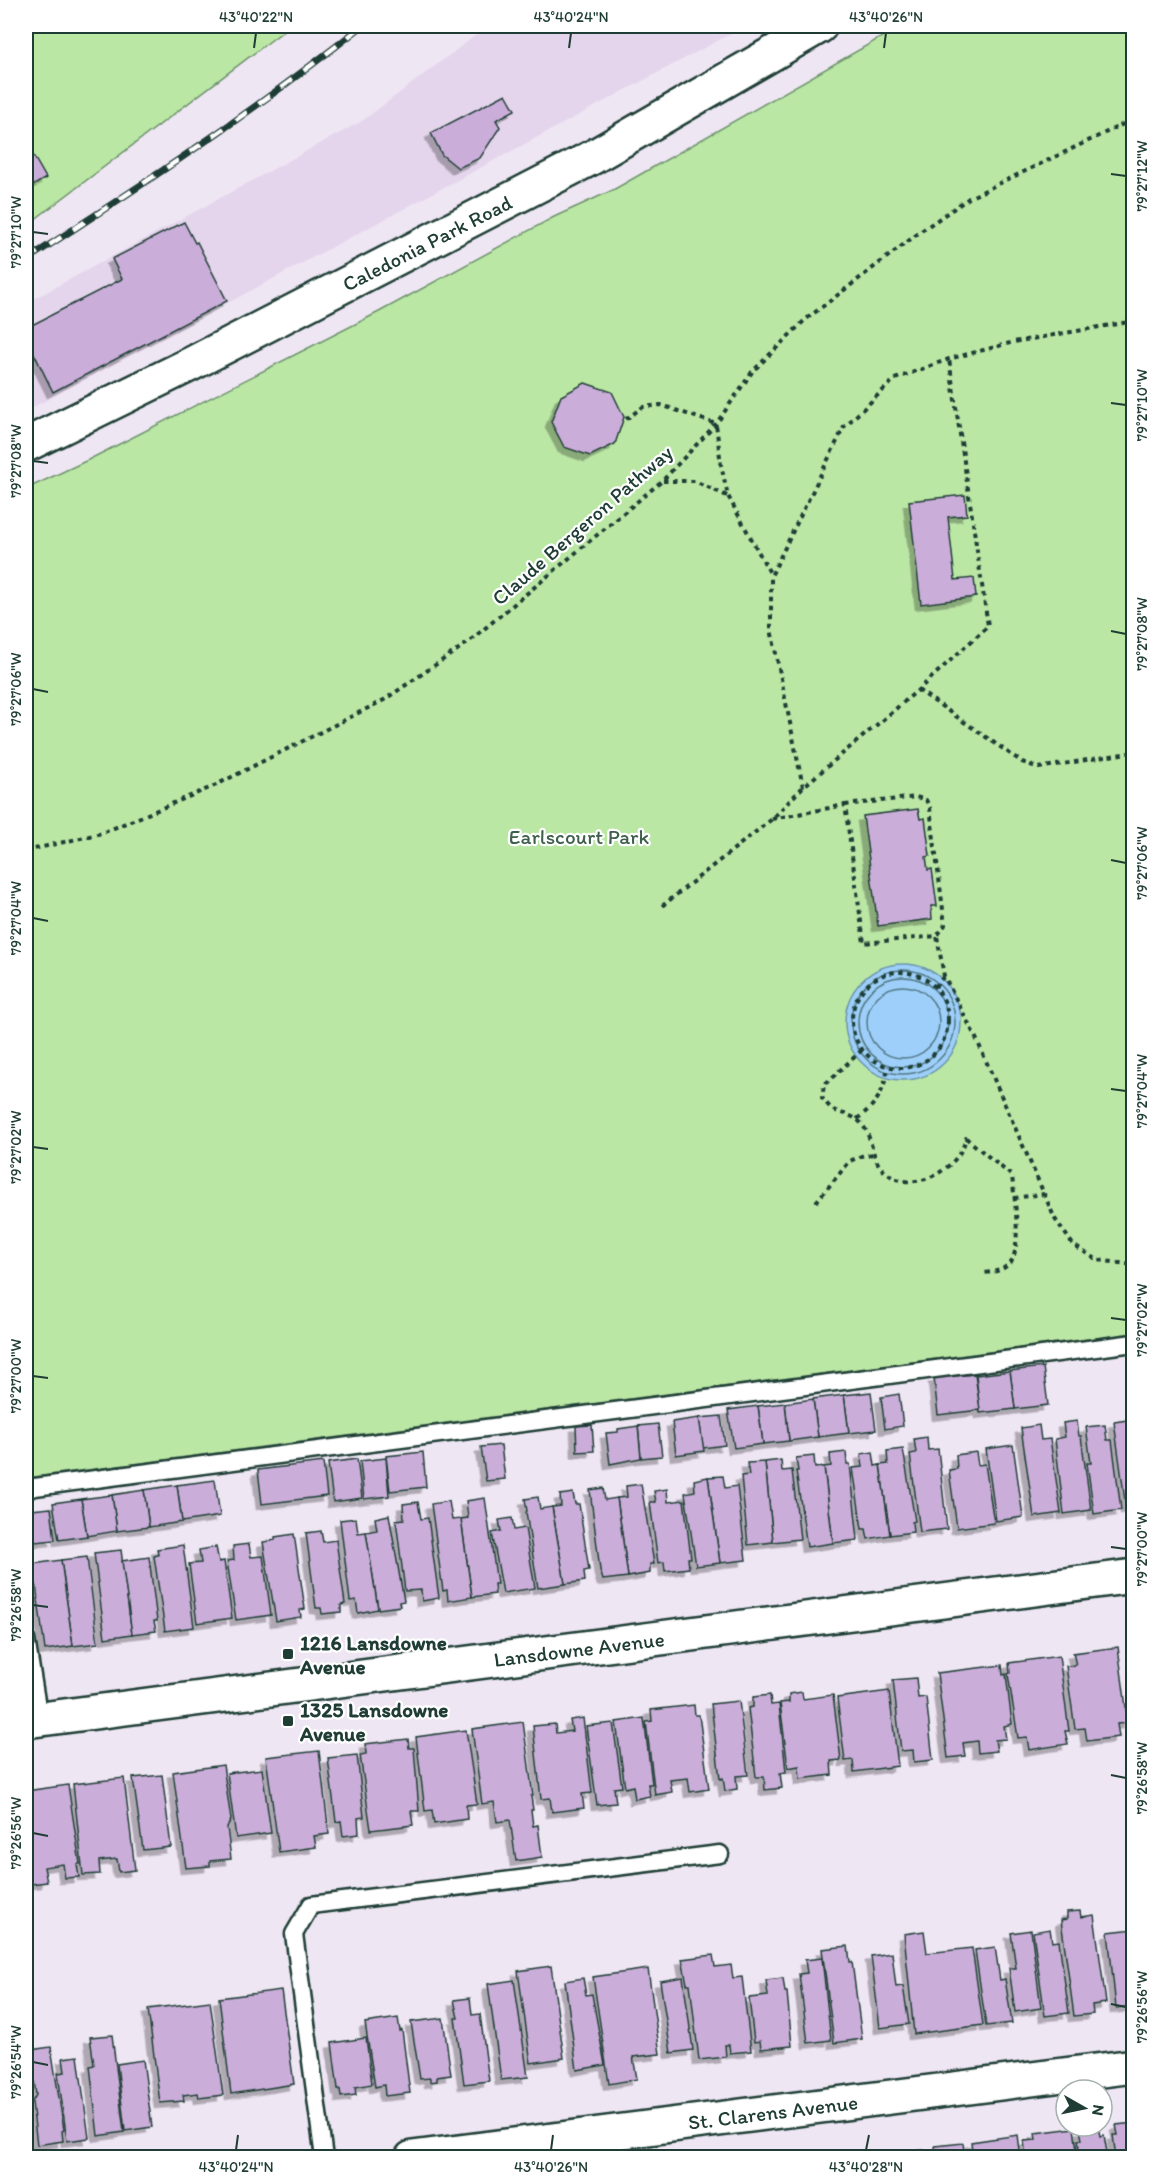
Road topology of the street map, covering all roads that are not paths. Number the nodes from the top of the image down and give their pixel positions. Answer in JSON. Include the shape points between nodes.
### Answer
{"nodes":[{"id":1,"x":820,"y":26,"type":"edge"},
{"id":2,"x":26,"y":445,"type":"edge"},
{"id":3,"x":1134,"y":1343,"type":"edge"},
{"id":4,"x":26,"y":1490,"type":"edge"},
{"id":5,"x":1134,"y":1576,"type":"edge"},
{"id":6,"x":26,"y":1640,"type":"edge"},
{"id":7,"x":32,"y":1720,"type":"edge"},
{"id":8,"x":720,"y":1854,"type":"dead end"},
{"id":9,"x":1134,"y":2066,"type":"edge"},
{"id":10,"x":324,"y":2157,"type":"edge"},
{"id":11,"x":412,"y":2157,"type":"edge"}],
"edges":[{"from":1,"to":2,"type":"street","name":"Caledonia Park Road","via":[[593,157]]},
{"from":3,"to":4,"type":"lane"},
{"from":5,"to":7,"type":"street","name":"Lansdowne Avenue"},
{"from":6,"to":7,"type":"lane"},
{"from":8,"to":10,"type":"lane","via":[[311,1905],[294,1934]]},
{"from":9,"to":11,"type":"street","name":"St. Clarens Avenue"}]}
